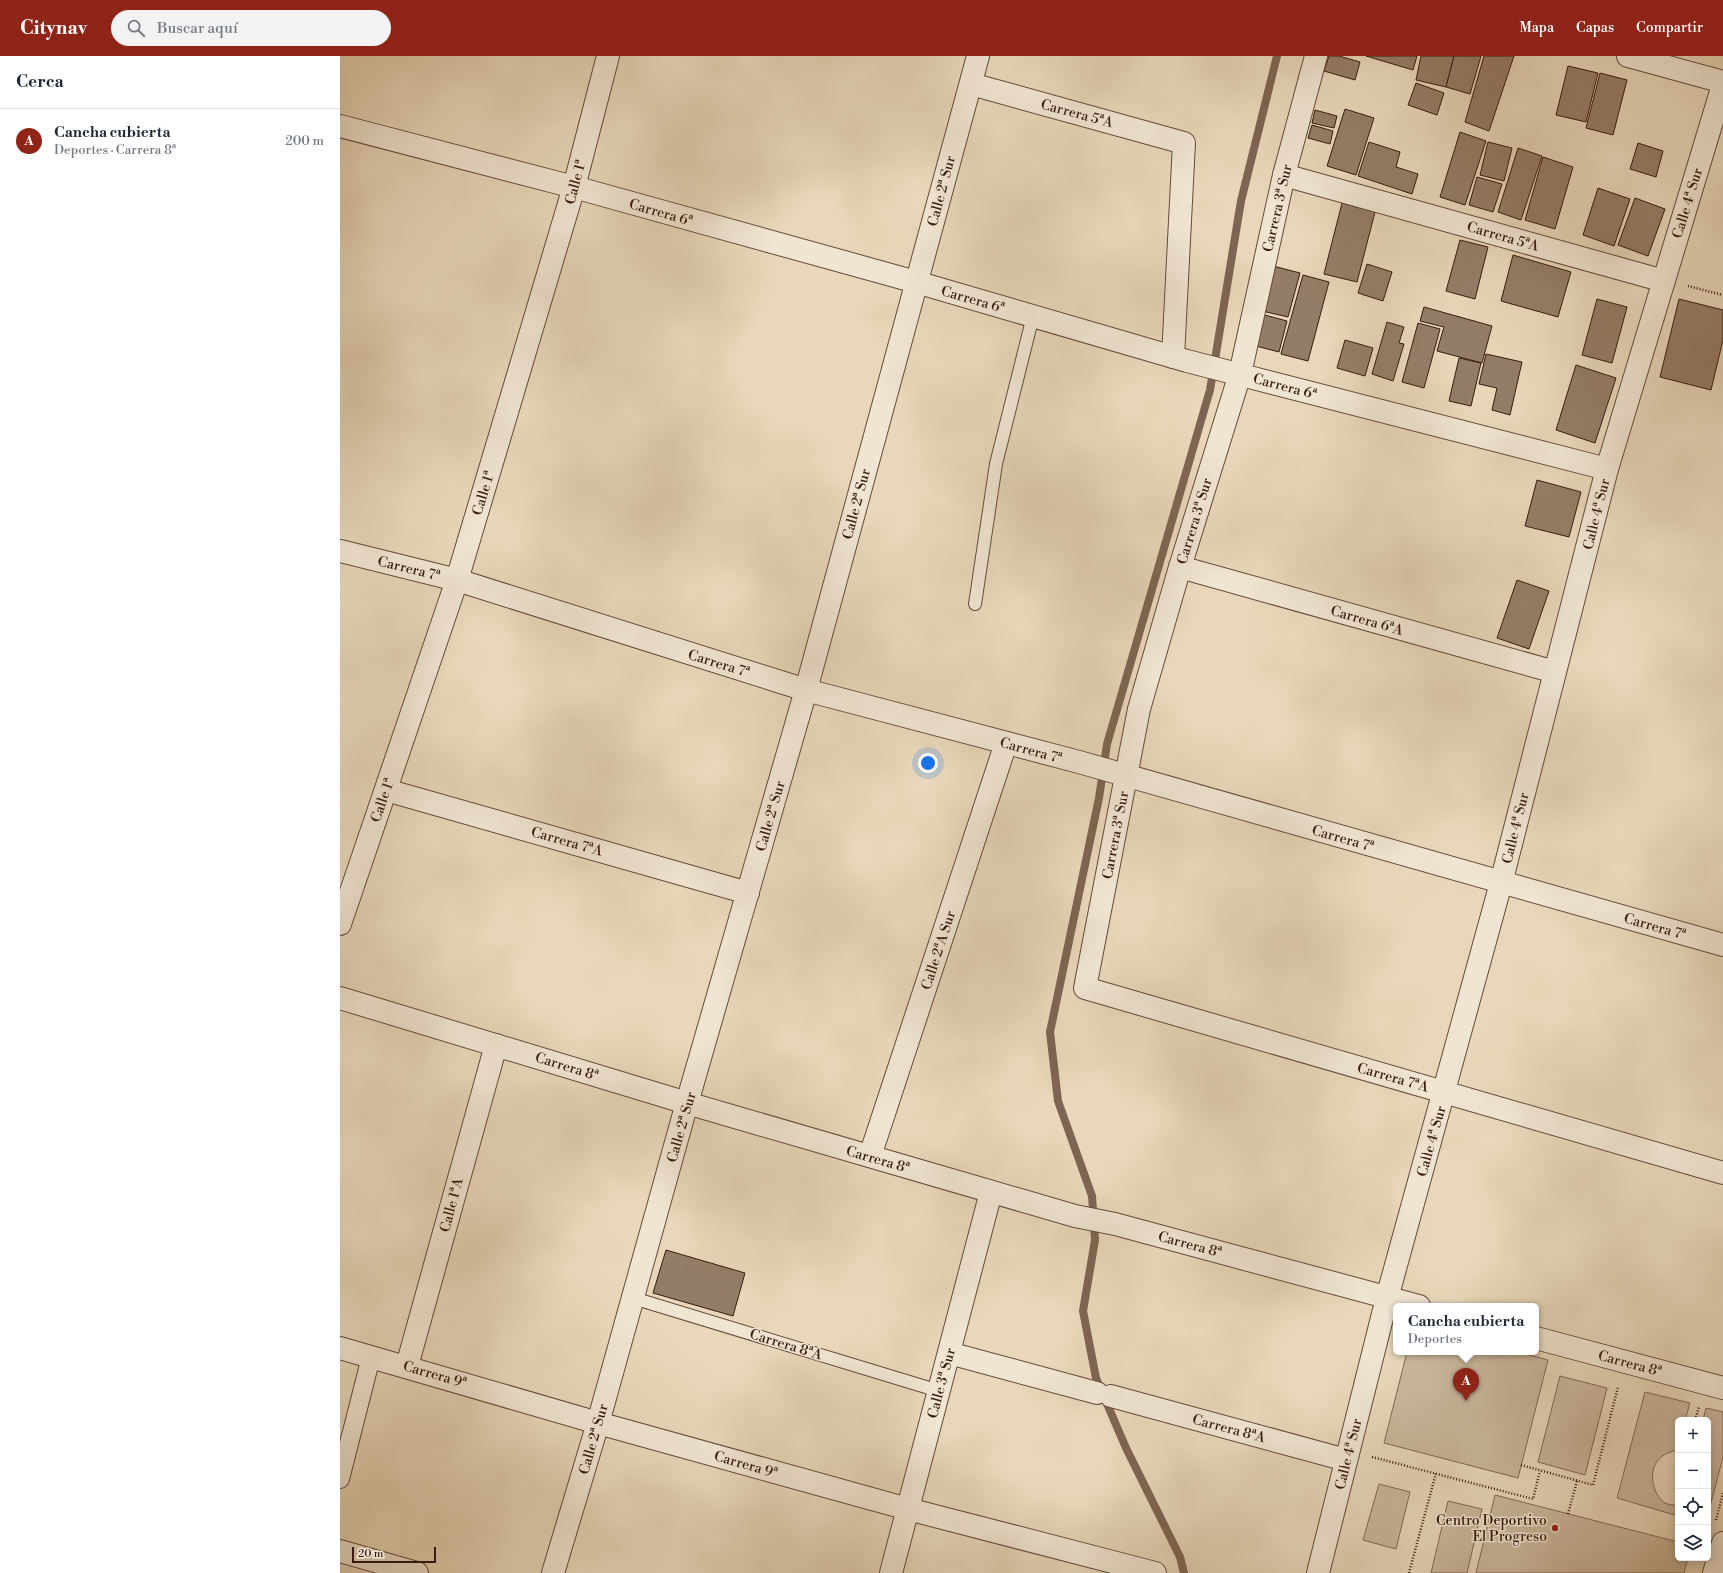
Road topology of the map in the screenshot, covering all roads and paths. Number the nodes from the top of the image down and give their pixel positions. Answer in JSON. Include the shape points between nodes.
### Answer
{"nodes":[{"id":1,"x":608,"y":56,"type":"edge"},
{"id":2,"x":978,"y":56,"type":"edge"},
{"id":3,"x":1316,"y":56,"type":"edge"},
{"id":4,"x":1628,"y":56,"type":"edge"},
{"id":5,"x":971,"y":84,"type":"junction"},
{"id":6,"x":1723,"y":84,"type":"edge"},
{"id":7,"x":340,"y":126,"type":"edge"},
{"id":8,"x":1284,"y":175,"type":"junction"},
{"id":9,"x":574,"y":187,"type":"junction"},
{"id":10,"x":1664,"y":281,"type":"junction"},
{"id":11,"x":916,"y":282,"type":"junction"},
{"id":12,"x":1723,"y":295,"type":"edge"},
{"id":13,"x":1033,"y":316,"type":"junction"},
{"id":14,"x":1180,"y":359,"type":"junction"},
{"id":15,"x":1233,"y":372,"type":"junction"},
{"id":16,"x":1607,"y":469,"type":"junction"},
{"id":17,"x":340,"y":551,"type":"edge"},
{"id":18,"x":1180,"y":567,"type":"junction"},
{"id":19,"x":457,"y":580,"type":"junction"},
{"id":20,"x":975,"y":604,"type":"dead end"},
{"id":21,"x":1555,"y":672,"type":"junction"},
{"id":22,"x":806,"y":690,"type":"junction"},
{"id":23,"x":1006,"y":743,"type":"junction"},
{"id":24,"x":1122,"y":775,"type":"junction"},
{"id":25,"x":386,"y":790,"type":"junction"},
{"id":26,"x":1501,"y":883,"type":"junction"},
{"id":27,"x":748,"y":892,"type":"junction"},
{"id":28,"x":340,"y":924,"type":"edge"},
{"id":29,"x":1723,"y":945,"type":"edge"},
{"id":30,"x":1086,"y":988,"type":"joint"},
{"id":31,"x":340,"y":998,"type":"edge"},
{"id":32,"x":496,"y":1045,"type":"junction"},
{"id":33,"x":1445,"y":1092,"type":"junction"},
{"id":34,"x":687,"y":1103,"type":"junction"},
{"id":35,"x":870,"y":1156,"type":"junction"},
{"id":36,"x":1723,"y":1173,"type":"edge"},
{"id":37,"x":991,"y":1192,"type":"junction"},
{"id":38,"x":633,"y":1298,"type":"junction"},
{"id":39,"x":1388,"y":1298,"type":"junction"},
{"id":40,"x":1407,"y":1303,"type":"edge"},
{"id":41,"x":1539,"y":1339,"type":"edge"},
{"id":42,"x":340,"y":1348,"type":"edge"},
{"id":43,"x":949,"y":1353,"type":"junction"},
{"id":44,"x":371,"y":1357,"type":"junction"},
{"id":45,"x":1624,"y":1361,"type":"junction"},
{"id":46,"x":407,"y":1366,"type":"junction"},
{"id":47,"x":1723,"y":1388,"type":"edge"},
{"id":48,"x":939,"y":1391,"type":"junction"},
{"id":49,"x":598,"y":1422,"type":"junction"},
{"id":50,"x":1367,"y":1455,"type":"dead end"},
{"id":51,"x":1346,"y":1460,"type":"junction"},
{"id":52,"x":1521,"y":1466,"type":"dead end"},
{"id":53,"x":1540,"y":1471,"type":"junction"},
{"id":54,"x":1436,"y":1473,"type":"junction"},
{"id":55,"x":340,"y":1479,"type":"edge"},
{"id":56,"x":1577,"y":1481,"type":"junction"},
{"id":57,"x":908,"y":1509,"type":"junction"},
{"id":58,"x":1568,"y":1514,"type":"dead end"},
{"id":59,"x":340,"y":1551,"type":"edge"},
{"id":60,"x":417,"y":1573,"type":"edge"},
{"id":61,"x":553,"y":1573,"type":"edge"},
{"id":62,"x":891,"y":1573,"type":"edge"},
{"id":63,"x":1154,"y":1573,"type":"edge"},
{"id":64,"x":1318,"y":1573,"type":"edge"},
{"id":65,"x":1408,"y":1573,"type":"edge"}],
"edges":[{"from":1,"to":9,"type":"street","name":"Calle 1ª"},
{"from":2,"to":5,"type":"street","name":"Calle 2ª Sur"},
{"from":3,"to":8,"type":"street","name":"Carrera 3ª Sur"},
{"from":4,"to":6,"type":"street"},
{"from":5,"to":11,"type":"street","name":"Calle 2ª Sur"},
{"from":5,"to":14,"type":"street","name":"Carrera 5ªA","via":[[1184,143]]},
{"from":6,"to":10,"type":"street","name":"Calle 4ª Sur"},
{"from":7,"to":9,"type":"street","name":"Carrera 6ª"},
{"from":8,"to":10,"type":"street","name":"Carrera 5ªA"},
{"from":8,"to":15,"type":"street","name":"Carrera 3ª Sur"},
{"from":9,"to":11,"type":"street","name":"Carrera 6ª"},
{"from":9,"to":19,"type":"street","name":"Calle 1ª"},
{"from":10,"to":12,"type":"path"},
{"from":10,"to":16,"type":"street","name":"Calle 4ª Sur"},
{"from":11,"to":13,"type":"street","name":"Carrera 6ª"},
{"from":11,"to":22,"type":"street","name":"Calle 2ª Sur"},
{"from":13,"to":14,"type":"street","name":"Carrera 6ª"},
{"from":13,"to":20,"type":"lane","via":[[996,464]]},
{"from":14,"to":15,"type":"street","name":"Carrera 6ª"},
{"from":15,"to":16,"type":"street","name":"Carrera 6ª"},
{"from":15,"to":18,"type":"street","name":"Carrera 3ª Sur"},
{"from":16,"to":21,"type":"street","name":"Calle 4ª Sur"},
{"from":17,"to":19,"type":"street","name":"Carrera 7ª"},
{"from":18,"to":21,"type":"street","name":"Carrera 6ªA"},
{"from":18,"to":24,"type":"street","name":"Carrera 3ª Sur"},
{"from":19,"to":22,"type":"street","name":"Carrera 7ª"},
{"from":19,"to":25,"type":"street","name":"Calle 1ª"},
{"from":21,"to":26,"type":"street","name":"Calle 4ª Sur"},
{"from":22,"to":23,"type":"street","name":"Carrera 7ª"},
{"from":22,"to":27,"type":"street","name":"Calle 2ª Sur"},
{"from":23,"to":24,"type":"street","name":"Carrera 7ª"},
{"from":23,"to":35,"type":"street","name":"Calle 2ªA Sur"},
{"from":24,"to":26,"type":"street","name":"Carrera 7ª"},
{"from":24,"to":30,"type":"street","name":"Carrera 3ª Sur"},
{"from":25,"to":27,"type":"street","name":"Carrera 7ªA"},
{"from":25,"to":28,"type":"street","name":"Calle 1ª"},
{"from":26,"to":29,"type":"street","name":"Carrera 7ª"},
{"from":26,"to":33,"type":"street","name":"Calle 4ª Sur"},
{"from":27,"to":34,"type":"street","name":"Calle 2ª Sur"},
{"from":30,"to":33,"type":"street","name":"Carrera 7ªA"},
{"from":31,"to":32,"type":"street","name":"Carrera 8ª"},
{"from":32,"to":34,"type":"street","name":"Carrera 8ª"},
{"from":32,"to":46,"type":"street","name":"Calle 1ªA"},
{"from":33,"to":36,"type":"street","name":"Carrera 7ªA"},
{"from":33,"to":39,"type":"street","name":"Calle 4ª Sur"},
{"from":34,"to":35,"type":"street","name":"Carrera 8ª"},
{"from":34,"to":38,"type":"street","name":"Calle 2ª Sur"},
{"from":35,"to":37,"type":"street","name":"Carrera 8ª"},
{"from":37,"to":39,"type":"street","name":"Carrera 8ª"},
{"from":37,"to":43,"type":"street","name":"Calle 3ª Sur"},
{"from":38,"to":48,"type":"lane","name":"Carrera 8ªA"},
{"from":38,"to":49,"type":"street","name":"Calle 2ª Sur"},
{"from":39,"to":40,"type":"street","name":"Carrera 8ª"},
{"from":39,"to":51,"type":"street","name":"Calle 4ª Sur"},
{"from":41,"to":45,"type":"street","name":"Carrera 8ª"},
{"from":42,"to":44,"type":"street","name":"Carrera 9ª"},
{"from":43,"to":48,"type":"street","name":"Calle 3ª Sur"},
{"from":43,"to":51,"type":"street","name":"Carrera 8ªA"},
{"from":44,"to":46,"type":"street","name":"Carrera 9ª"},
{"from":44,"to":55,"type":"street"},
{"from":45,"to":47,"type":"street","name":"Carrera 8ª"},
{"from":45,"to":56,"type":"path","via":[[1592,1485]]},
{"from":46,"to":49,"type":"street","name":"Carrera 9ª"},
{"from":48,"to":57,"type":"street","name":"Calle 3ª Sur"},
{"from":49,"to":57,"type":"street","name":"Carrera 9ª"},
{"from":49,"to":61,"type":"street","name":"Calle 2ª Sur"},
{"from":50,"to":54,"type":"path"},
{"from":51,"to":64,"type":"street","name":"Calle 4ª Sur"},
{"from":52,"to":53,"type":"path"},
{"from":53,"to":54,"type":"path","via":[[1533,1499]]},
{"from":53,"to":56,"type":"path"},
{"from":54,"to":65,"type":"path"},
{"from":56,"to":58,"type":"path"},
{"from":57,"to":62,"type":"street","name":"Calle 3ª Sur"},
{"from":57,"to":63,"type":"street","name":"Carrera 9ª"},
{"from":59,"to":60,"type":"street"}]}
